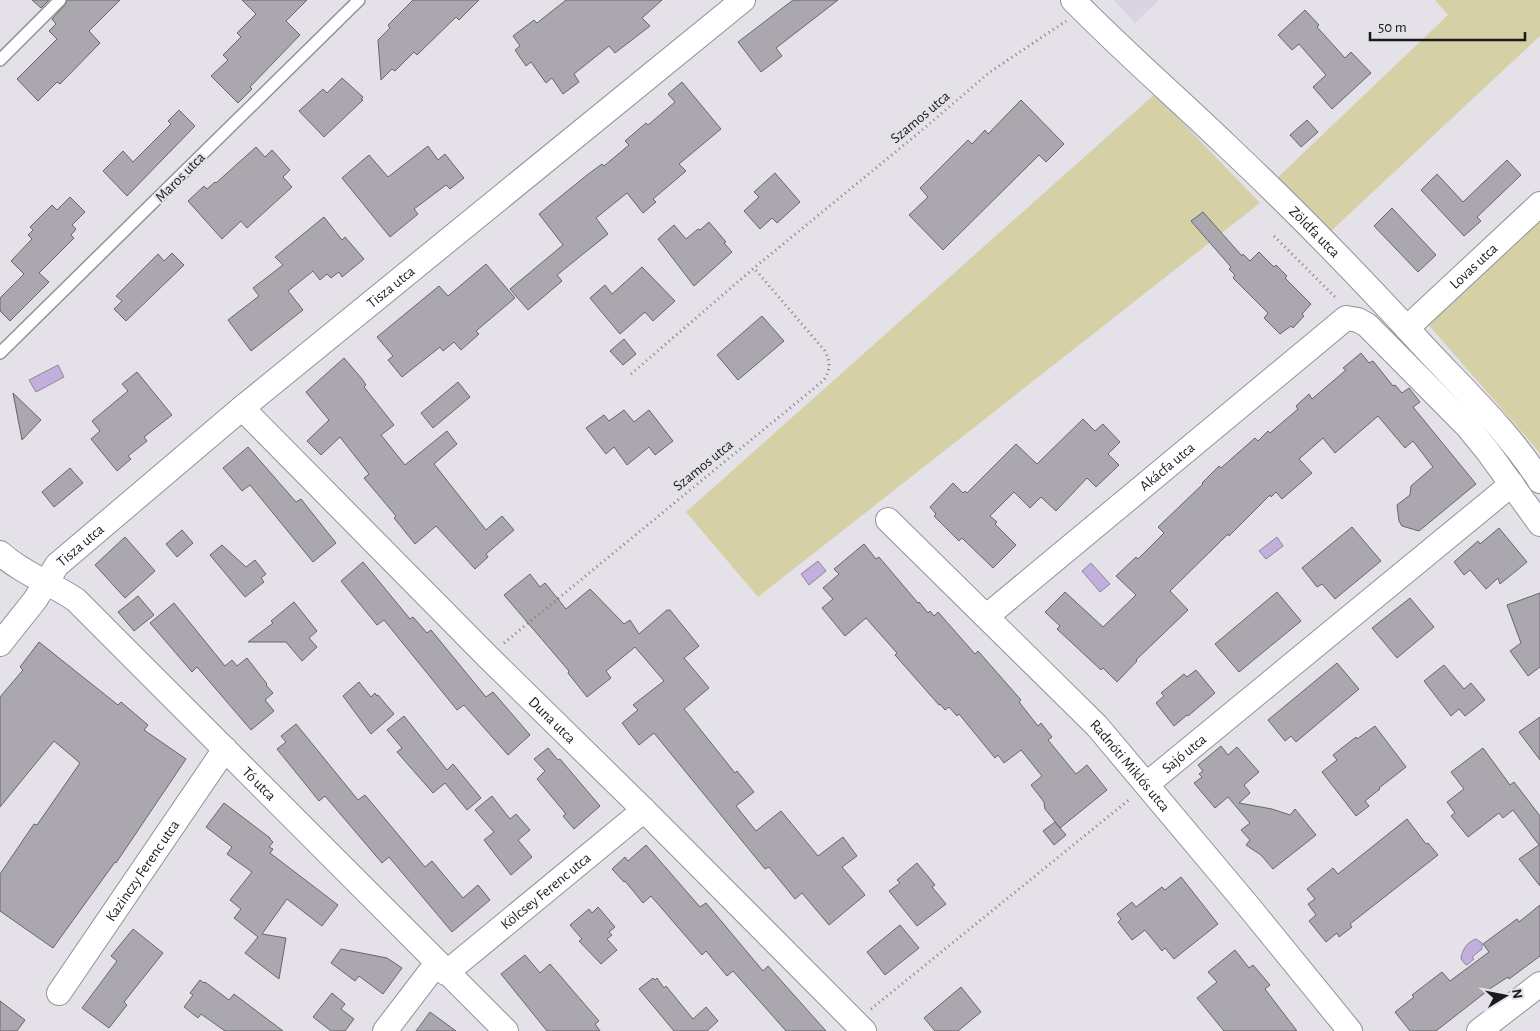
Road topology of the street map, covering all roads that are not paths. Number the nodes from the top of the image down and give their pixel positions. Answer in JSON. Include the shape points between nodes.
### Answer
{"nodes":[{"id":1,"x":60,"y":0,"type":"edge"},
{"id":2,"x":359,"y":0,"type":"edge"},
{"id":3,"x":743,"y":0,"type":"edge"},
{"id":4,"x":1078,"y":5,"type":"edge"},
{"id":5,"x":0,"y":60,"type":"edge"},
{"id":6,"x":1540,"y":204,"type":"edge"},
{"id":7,"x":1407,"y":328,"type":"junction"},
{"id":8,"x":0,"y":353,"type":"edge"},
{"id":9,"x":242,"y":408,"type":"junction"},
{"id":10,"x":1540,"y":481,"type":"edge"},
{"id":11,"x":1512,"y":484,"type":"junction"},
{"id":12,"x":888,"y":520,"type":"dead end"},
{"id":13,"x":1540,"y":524,"type":"edge"},
{"id":14,"x":0,"y":553,"type":"edge"},
{"id":15,"x":46,"y":582,"type":"junction"},
{"id":16,"x":987,"y":616,"type":"junction"},
{"id":17,"x":0,"y":644,"type":"edge"},
{"id":18,"x":224,"y":749,"type":"junction"},
{"id":19,"x":1147,"y":784,"type":"junction"},
{"id":20,"x":644,"y":810,"type":"junction"},
{"id":21,"x":442,"y":968,"type":"junction"},
{"id":22,"x":1540,"y":984,"type":"edge"},
{"id":23,"x":59,"y":993,"type":"dead end"},
{"id":24,"x":859,"y":1027,"type":"edge"},
{"id":25,"x":385,"y":1031,"type":"edge"},
{"id":26,"x":506,"y":1031,"type":"edge"},
{"id":27,"x":1350,"y":1031,"type":"edge"},
{"id":28,"x":1479,"y":1031,"type":"edge"}],
"edges":[{"from":1,"to":5,"type":"lane"},
{"from":2,"to":8,"type":"lane","name":"Maros utca"},
{"from":3,"to":9,"type":"street","name":"Tisza utca"},
{"from":4,"to":7,"type":"street","name":"Zöldfa utca","via":[[1324,241]]},
{"from":6,"to":7,"type":"street","name":"Lovas utca"},
{"from":7,"to":10,"type":"street","name":"Zöldfa utca","via":[[1504,433]]},
{"from":9,"to":15,"type":"street","name":"Tisza utca","via":[[57,565]]},
{"from":9,"to":20,"type":"street","name":"Duna utca"},
{"from":11,"to":13,"type":"street"},
{"from":11,"to":16,"type":"street","name":"Akácfa utca","via":[[1467,426],[1368,325],[1346,318]]},
{"from":11,"to":19,"type":"street","name":"Sajó utca"},
{"from":12,"to":16,"type":"street","name":"Radnóti Miklós utca"},
{"from":14,"to":15,"type":"street","name":"Tó utca"},
{"from":15,"to":17,"type":"street","name":"Tisza utca"},
{"from":15,"to":18,"type":"street","name":"Tó utca","via":[[76,600]]},
{"from":16,"to":19,"type":"street","name":"Radnóti Miklós utca","via":[[1097,726]]},
{"from":18,"to":21,"type":"street","name":"Tó utca"},
{"from":18,"to":23,"type":"street","name":"Kazinczy Ferenc utca"},
{"from":19,"to":27,"type":"street","name":"Radnóti Miklós utca"},
{"from":20,"to":21,"type":"street","name":"Kölcsey Ferenc utca"},
{"from":20,"to":24,"type":"street","name":"Duna utca"},
{"from":21,"to":25,"type":"street","name":"Kölcsey Ferenc utca"},
{"from":21,"to":26,"type":"street","name":"Tó utca"},
{"from":22,"to":28,"type":"street"}]}
